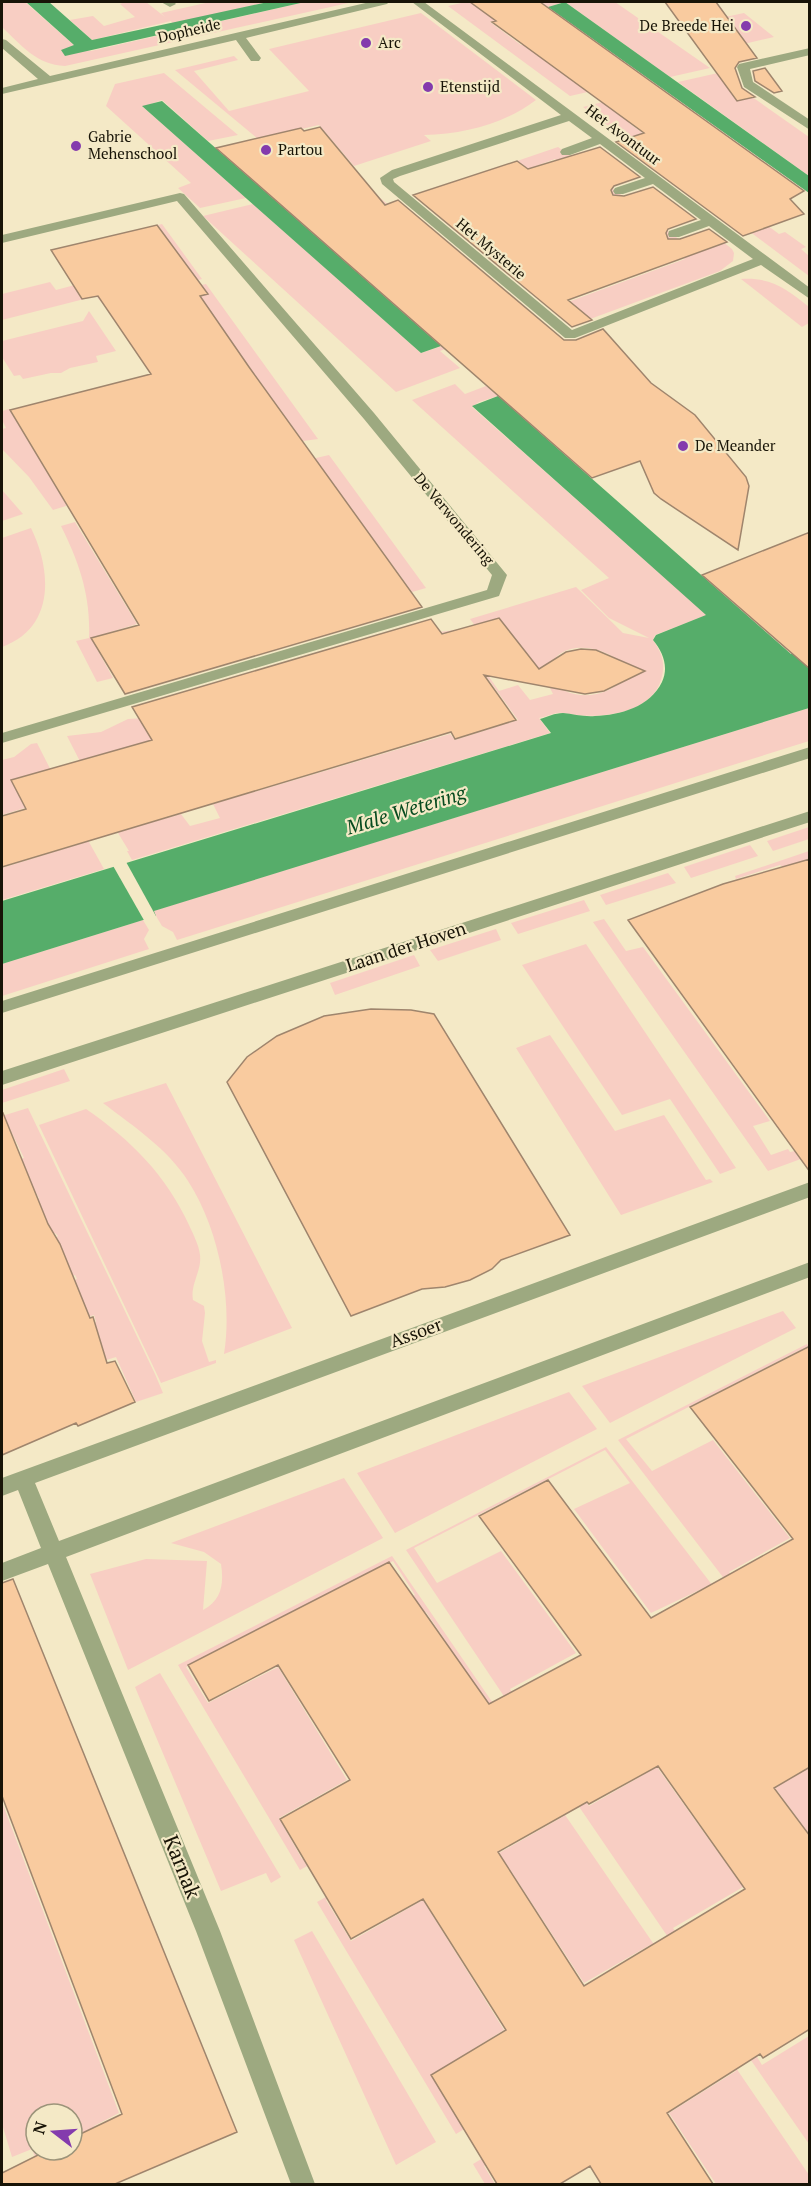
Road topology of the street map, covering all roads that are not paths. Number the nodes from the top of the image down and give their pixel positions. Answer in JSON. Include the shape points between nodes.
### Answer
{"nodes":[{"id":1,"x":383,"y":2,"type":"edge"},
{"id":2,"x":417,"y":2,"type":"edge"},
{"id":3,"x":238,"y":35,"type":"junction"},
{"id":4,"x":2,"y":42,"type":"edge"},
{"id":5,"x":810,"y":51,"type":"edge"},
{"id":6,"x":255,"y":58,"type":"dead end"},
{"id":7,"x":46,"y":80,"type":"junction"},
{"id":8,"x":2,"y":91,"type":"edge"},
{"id":9,"x":571,"y":116,"type":"junction"},
{"id":10,"x":810,"y":126,"type":"edge"},
{"id":11,"x":602,"y":139,"type":"junction"},
{"id":12,"x":566,"y":152,"type":"dead end"},
{"id":13,"x":654,"y":179,"type":"junction"},
{"id":14,"x":619,"y":191,"type":"dead end"},
{"id":15,"x":710,"y":221,"type":"junction"},
{"id":16,"x":674,"y":234,"type":"dead end"},
{"id":17,"x":2,"y":239,"type":"edge"},
{"id":18,"x":762,"y":260,"type":"junction"},
{"id":19,"x":810,"y":295,"type":"edge"},
{"id":20,"x":2,"y":738,"type":"edge"},
{"id":21,"x":810,"y":752,"type":"edge"},
{"id":22,"x":810,"y":816,"type":"edge"},
{"id":23,"x":2,"y":1007,"type":"edge"},
{"id":24,"x":2,"y":1078,"type":"edge"},
{"id":25,"x":810,"y":1189,"type":"edge"},
{"id":26,"x":810,"y":1269,"type":"edge"},
{"id":27,"x":23,"y":1478,"type":"junction"},
{"id":28,"x":2,"y":1486,"type":"edge"},
{"id":29,"x":54,"y":1552,"type":"junction"},
{"id":30,"x":2,"y":1572,"type":"edge"},
{"id":31,"x":303,"y":2184,"type":"edge"}],
"edges":[{"from":1,"to":3,"type":"street","name":"Dopheide"},
{"from":2,"to":9,"type":"street","name":"Het Avontuur"},
{"from":3,"to":6,"type":"street"},
{"from":3,"to":7,"type":"street","name":"Dopheide"},
{"from":4,"to":7,"type":"street"},
{"from":5,"to":10,"type":"street","via":[[743,67],[748,84]]},
{"from":7,"to":8,"type":"street","name":"Dopheide"},
{"from":9,"to":11,"type":"street","name":"Het Avontuur"},
{"from":9,"to":18,"type":"street","name":"Het Mysterie","via":[[396,173],[387,178],[388,184],[570,335]]},
{"from":11,"to":12,"type":"street"},
{"from":11,"to":13,"type":"street","name":"Het Avontuur"},
{"from":13,"to":14,"type":"street"},
{"from":13,"to":15,"type":"street","name":"Het Avontuur"},
{"from":15,"to":16,"type":"street"},
{"from":15,"to":18,"type":"street","name":"Het Avontuur"},
{"from":17,"to":20,"type":"street","name":"De Verwondering","via":[[180,197],[500,575],[494,593]]},
{"from":18,"to":19,"type":"street","name":"Het Avontuur"},
{"from":21,"to":23,"type":"street"},
{"from":22,"to":24,"type":"street","name":"Laan der Hoven"},
{"from":25,"to":27,"type":"street","name":"Assoer"},
{"from":26,"to":29,"type":"street"},
{"from":27,"to":28,"type":"street","name":"Assoer"},
{"from":27,"to":29,"type":"street"},
{"from":29,"to":30,"type":"street"},
{"from":29,"to":31,"type":"street","name":"Karnak","via":[[208,1931]]}]}
